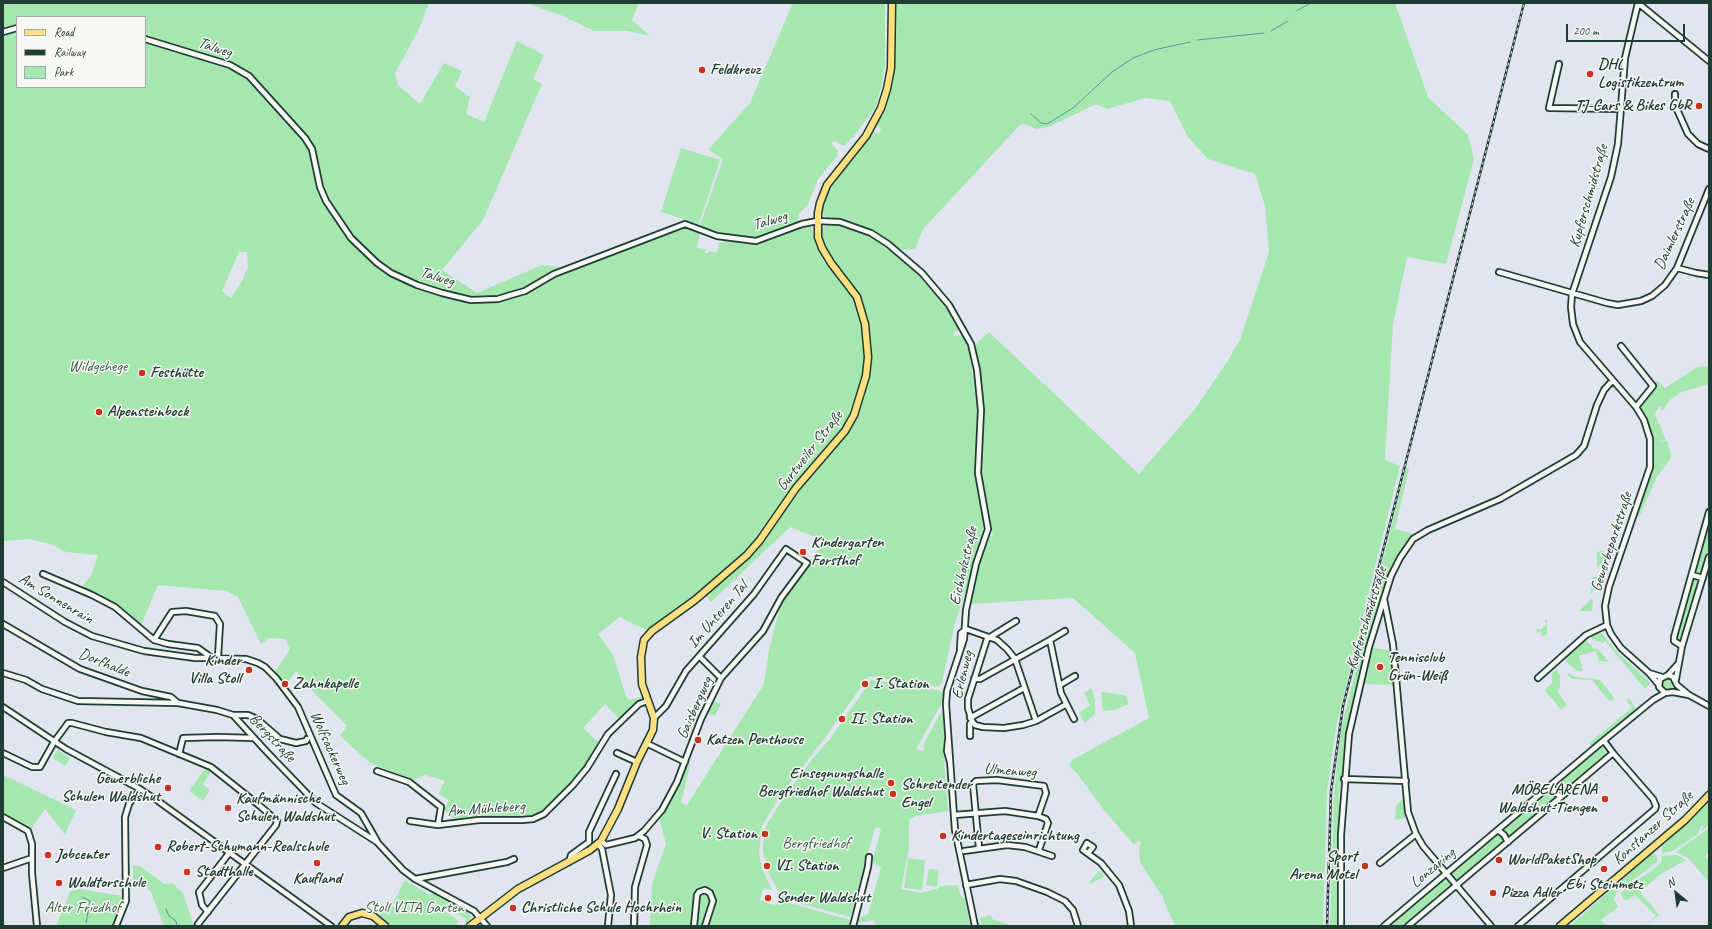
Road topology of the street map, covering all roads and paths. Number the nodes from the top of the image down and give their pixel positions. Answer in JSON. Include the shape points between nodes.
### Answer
{"nodes":[{"id":1,"x":892,"y":3,"type":"edge"},
{"id":2,"x":1638,"y":3,"type":"edge"},
{"id":3,"x":16,"y":28,"type":"edge"},
{"id":4,"x":3,"y":32,"type":"edge"},
{"id":5,"x":146,"y":39,"type":"edge"},
{"id":6,"x":1709,"y":61,"type":"edge"},
{"id":7,"x":1559,"y":64,"type":"dead end"},
{"id":8,"x":1675,"y":94,"type":"dead end"},
{"id":9,"x":1620,"y":109,"type":"junction"},
{"id":10,"x":1709,"y":149,"type":"edge"},
{"id":11,"x":1709,"y":189,"type":"edge"},
{"id":12,"x":817,"y":221,"type":"junction"},
{"id":13,"x":1677,"y":268,"type":"junction"},
{"id":14,"x":1499,"y":272,"type":"dead end"},
{"id":15,"x":1709,"y":275,"type":"edge"},
{"id":16,"x":1572,"y":294,"type":"junction"},
{"id":17,"x":1573,"y":324,"type":"joint"},
{"id":18,"x":1621,"y":346,"type":"dead end"},
{"id":19,"x":1612,"y":381,"type":"junction"},
{"id":20,"x":1636,"y":407,"type":"junction"},
{"id":21,"x":1709,"y":512,"type":"edge"},
{"id":22,"x":1709,"y":557,"type":"edge"},
{"id":23,"x":807,"y":563,"type":"joint"},
{"id":24,"x":43,"y":574,"type":"dead end"},
{"id":25,"x":1692,"y":575,"type":"junction"},
{"id":26,"x":1703,"y":578,"type":"junction"},
{"id":27,"x":3,"y":582,"type":"edge"},
{"id":28,"x":1384,"y":599,"type":"junction"},
{"id":29,"x":1016,"y":621,"type":"dead end"},
{"id":30,"x":3,"y":624,"type":"edge"},
{"id":31,"x":1607,"y":625,"type":"junction"},
{"id":32,"x":966,"y":629,"type":"junction"},
{"id":33,"x":1065,"y":631,"type":"dead end"},
{"id":34,"x":989,"y":636,"type":"junction"},
{"id":35,"x":154,"y":640,"type":"junction"},
{"id":36,"x":1050,"y":640,"type":"junction"},
{"id":37,"x":1682,"y":646,"type":"junction"},
{"id":38,"x":699,"y":656,"type":"junction"},
{"id":39,"x":218,"y":657,"type":"junction"},
{"id":40,"x":212,"y":658,"type":"junction"},
{"id":41,"x":1015,"y":659,"type":"junction"},
{"id":42,"x":1678,"y":664,"type":"junction"},
{"id":43,"x":3,"y":673,"type":"edge"},
{"id":44,"x":1649,"y":673,"type":"junction"},
{"id":45,"x":1075,"y":676,"type":"dead end"},
{"id":46,"x":1665,"y":676,"type":"junction"},
{"id":47,"x":721,"y":678,"type":"junction"},
{"id":48,"x":1538,"y":678,"type":"dead end"},
{"id":49,"x":974,"y":679,"type":"junction"},
{"id":50,"x":1676,"y":679,"type":"junction"},
{"id":51,"x":1060,"y":685,"type":"junction"},
{"id":52,"x":1677,"y":685,"type":"junction"},
{"id":53,"x":1659,"y":686,"type":"junction"},
{"id":54,"x":1024,"y":688,"type":"junction"},
{"id":55,"x":1673,"y":692,"type":"junction"},
{"id":56,"x":1665,"y":693,"type":"junction"},
{"id":57,"x":1689,"y":695,"type":"junction"},
{"id":58,"x":1653,"y":700,"type":"junction"},
{"id":59,"x":648,"y":701,"type":"junction"},
{"id":60,"x":178,"y":702,"type":"junction"},
{"id":61,"x":1065,"y":705,"type":"junction"},
{"id":62,"x":1709,"y":706,"type":"edge"},
{"id":63,"x":3,"y":707,"type":"edge"},
{"id":64,"x":233,"y":715,"type":"junction"},
{"id":65,"x":654,"y":718,"type":"junction"},
{"id":66,"x":1074,"y":719,"type":"dead end"},
{"id":67,"x":971,"y":720,"type":"junction"},
{"id":68,"x":1036,"y":721,"type":"junction"},
{"id":69,"x":970,"y":736,"type":"dead end"},
{"id":70,"x":253,"y":738,"type":"junction"},
{"id":71,"x":307,"y":739,"type":"dead end"},
{"id":72,"x":1604,"y":741,"type":"junction"},
{"id":73,"x":54,"y":742,"type":"junction"},
{"id":74,"x":646,"y":743,"type":"junction"},
{"id":75,"x":3,"y":753,"type":"edge"},
{"id":76,"x":617,"y":753,"type":"dead end"},
{"id":77,"x":1613,"y":753,"type":"junction"},
{"id":78,"x":179,"y":754,"type":"junction"},
{"id":79,"x":637,"y":762,"type":"junction"},
{"id":80,"x":685,"y":762,"type":"junction"},
{"id":81,"x":377,"y":771,"type":"dead end"},
{"id":82,"x":616,"y":774,"type":"dead end"},
{"id":83,"x":1344,"y":780,"type":"junction"},
{"id":84,"x":1406,"y":781,"type":"junction"},
{"id":85,"x":1551,"y":785,"type":"junction"},
{"id":86,"x":140,"y":789,"type":"junction"},
{"id":87,"x":1709,"y":795,"type":"edge"},
{"id":88,"x":1561,"y":797,"type":"junction"},
{"id":89,"x":974,"y":813,"type":"junction"},
{"id":90,"x":954,"y":815,"type":"junction"},
{"id":91,"x":1038,"y":816,"type":"junction"},
{"id":92,"x":3,"y":817,"type":"edge"},
{"id":93,"x":410,"y":821,"type":"dead end"},
{"id":94,"x":438,"y":825,"type":"junction"},
{"id":95,"x":1498,"y":830,"type":"junction"},
{"id":96,"x":1416,"y":834,"type":"junction"},
{"id":97,"x":639,"y":836,"type":"junction"},
{"id":98,"x":377,"y":842,"type":"junction"},
{"id":99,"x":599,"y":842,"type":"junction"},
{"id":100,"x":1508,"y":842,"type":"junction"},
{"id":101,"x":979,"y":848,"type":"junction"},
{"id":102,"x":1039,"y":850,"type":"junction"},
{"id":103,"x":964,"y":851,"type":"dead end"},
{"id":104,"x":230,"y":852,"type":"junction"},
{"id":105,"x":1088,"y":853,"type":"dead end"},
{"id":106,"x":1052,"y":856,"type":"dead end"},
{"id":107,"x":869,"y":857,"type":"dead end"},
{"id":108,"x":32,"y":858,"type":"junction"},
{"id":109,"x":514,"y":859,"type":"dead end"},
{"id":110,"x":569,"y":862,"type":"junction"},
{"id":111,"x":1380,"y":863,"type":"dead end"},
{"id":112,"x":246,"y":864,"type":"junction"},
{"id":113,"x":3,"y":868,"type":"edge"},
{"id":114,"x":1446,"y":873,"type":"junction"},
{"id":115,"x":415,"y":880,"type":"junction"},
{"id":116,"x":966,"y":884,"type":"junction"},
{"id":117,"x":1456,"y":885,"type":"junction"},
{"id":118,"x":208,"y":912,"type":"junction"},
{"id":119,"x":480,"y":918,"type":"junction"},
{"id":120,"x":198,"y":924,"type":"dead end"},
{"id":121,"x":37,"y":926,"type":"edge"},
{"id":122,"x":116,"y":926,"type":"edge"},
{"id":123,"x":331,"y":926,"type":"edge"},
{"id":124,"x":342,"y":926,"type":"edge"},
{"id":125,"x":385,"y":926,"type":"edge"},
{"id":126,"x":470,"y":926,"type":"edge"},
{"id":127,"x":487,"y":926,"type":"edge"},
{"id":128,"x":608,"y":926,"type":"edge"},
{"id":129,"x":634,"y":926,"type":"edge"},
{"id":130,"x":694,"y":926,"type":"edge"},
{"id":131,"x":705,"y":926,"type":"edge"},
{"id":132,"x":853,"y":926,"type":"edge"},
{"id":133,"x":975,"y":926,"type":"edge"},
{"id":134,"x":1078,"y":926,"type":"edge"},
{"id":135,"x":1131,"y":926,"type":"edge"},
{"id":136,"x":1341,"y":926,"type":"edge"},
{"id":137,"x":1384,"y":926,"type":"edge"},
{"id":138,"x":1408,"y":926,"type":"edge"},
{"id":139,"x":1491,"y":926,"type":"edge"},
{"id":140,"x":1518,"y":926,"type":"edge"},
{"id":141,"x":1560,"y":926,"type":"edge"}],
"edges":[{"from":1,"to":12,"type":"main road","name":"Gurtweiler Straße","via":[[891,68],[888,89],[866,136],[827,185],[820,202]]},
{"from":2,"to":6,"type":"street"},
{"from":2,"to":9,"type":"street","name":"Kupferschmidstraße","via":[[1625,58]]},
{"from":3,"to":4,"type":"street"},
{"from":5,"to":12,"type":"street","name":"Talweg","via":[[230,65],[249,76],[312,149],[320,187],[326,201],[351,238],[377,264],[391,273],[442,293],[471,300],[498,299],[525,291],[554,274],[685,224],[717,236],[756,241]]},
{"from":7,"to":9,"type":"street","via":[[1549,108]]},
{"from":8,"to":10,"type":"street","via":[[1675,105],[1688,134],[1698,144]]},
{"from":9,"to":16,"type":"street","name":"Kupferschmidstraße","via":[[1618,144],[1610,177]]},
{"from":11,"to":13,"type":"street","name":"Daimlerstraße"},
{"from":12,"to":32,"type":"street","name":"Eichholzstraße","via":[[840,222],[857,227],[871,233],[903,256],[922,273],[949,305],[971,344],[977,370],[981,410],[978,473],[988,529],[976,564]]},
{"from":12,"to":59,"type":"main road","name":"Gurtweiler Straße","via":[[818,238],[826,256],[857,297],[864,317],[868,357],[859,402],[845,431],[796,488],[747,555],[695,600],[646,637],[642,645],[641,670],[643,690]]},
{"from":13,"to":15,"type":"street"},
{"from":13,"to":16,"type":"street","name":"Daimlerstraße","via":[[1665,285],[1652,296],[1631,304],[1618,305]]},
{"from":14,"to":16,"type":"street","name":"Daimlerstraße"},
{"from":16,"to":17,"type":"street","name":"Kupferschmidstraße"},
{"from":17,"to":19,"type":"street","name":"Gewerbeparkstraße","via":[[1580,342]]},
{"from":18,"to":20,"type":"street","via":[[1653,386]]},
{"from":19,"to":20,"type":"street","name":"Gewerbeparkstraße"},
{"from":19,"to":28,"type":"street","name":"Kupferschmidstraße","via":[[1604,390],[1584,446],[1576,455],[1500,499],[1413,539],[1400,558]]},
{"from":20,"to":31,"type":"street","name":"Gewerbeparkstraße","via":[[1648,429],[1651,459],[1606,597]]},
{"from":21,"to":25,"type":"street"},
{"from":22,"to":26,"type":"street"},
{"from":23,"to":38,"type":"street","name":"Im Unteren Tal","via":[[786,549],[754,594]]},
{"from":23,"to":47,"type":"street","name":"Gaisbergweg","via":[[781,598],[763,631]]},
{"from":24,"to":35,"type":"street","via":[[115,607]]},
{"from":25,"to":26,"type":"street"},
{"from":25,"to":37,"type":"street","via":[[1674,637],[1674,641]]},
{"from":26,"to":37,"type":"street"},
{"from":27,"to":40,"type":"street","name":"Am Sonnenrain","via":[[65,622],[92,636],[144,651]]},
{"from":28,"to":83,"type":"street","name":"Kupferschmidstraße","via":[[1369,647],[1349,734]]},
{"from":28,"to":84,"type":"street","via":[[1393,644]]},
{"from":29,"to":34,"type":"street"},
{"from":30,"to":60,"type":"street","name":"Dorfhalde","via":[[80,669],[142,691],[171,697]]},
{"from":31,"to":44,"type":"street","name":"Gewerbeparkstraße","via":[[1621,648]]},
{"from":31,"to":48,"type":"street","via":[[1586,635]]},
{"from":32,"to":34,"type":"street"},
{"from":32,"to":90,"type":"street","name":"Eichholzstraße","via":[[961,633],[960,652],[947,691],[946,704]]},
{"from":33,"to":36,"type":"street"},
{"from":34,"to":41,"type":"street","via":[[997,640]]},
{"from":34,"to":49,"type":"street","name":"Erlenweg"},
{"from":35,"to":39,"type":"street","via":[[172,612],[186,611],[215,616],[220,624]]},
{"from":35,"to":40,"type":"street","via":[[198,648]]},
{"from":36,"to":41,"type":"street"},
{"from":36,"to":51,"type":"street"},
{"from":37,"to":42,"type":"street"},
{"from":38,"to":47,"type":"street"},
{"from":38,"to":65,"type":"street","name":"Im Unteren Tal","via":[[686,671],[666,706]]},
{"from":39,"to":40,"type":"street","name":"Wolfsackerweg"},
{"from":39,"to":98,"type":"street","name":"Wolfsackerweg","via":[[252,660],[274,675],[298,707],[336,795],[361,813]]},
{"from":41,"to":49,"type":"street","via":[[980,679]]},
{"from":41,"to":54,"type":"street"},
{"from":42,"to":46,"type":"street"},
{"from":42,"to":50,"type":"street"},
{"from":43,"to":60,"type":"street","name":"Bergstraße","via":[[78,701]]},
{"from":44,"to":46,"type":"street","name":"Gewerbeparkstraße"},
{"from":44,"to":53,"type":"street","name":"Gewerbeparkstraße"},
{"from":45,"to":51,"type":"street"},
{"from":46,"to":50,"type":"street","name":"Gewerbeparkstraße"},
{"from":46,"to":53,"type":"street"},
{"from":47,"to":80,"type":"street","name":"Gaisbergweg","via":[[701,719]]},
{"from":49,"to":67,"type":"street","name":"Erlenweg","via":[[968,699]]},
{"from":50,"to":52,"type":"street"},
{"from":51,"to":61,"type":"street"},
{"from":52,"to":55,"type":"street"},
{"from":52,"to":57,"type":"street"},
{"from":53,"to":56,"type":"street","name":"Gewerbeparkstraße"},
{"from":53,"to":58,"type":"street"},
{"from":54,"to":67,"type":"street"},
{"from":54,"to":68,"type":"street"},
{"from":55,"to":56,"type":"street"},
{"from":55,"to":57,"type":"street"},
{"from":56,"to":58,"type":"street","name":"Lonzaring"},
{"from":57,"to":62,"type":"street"},
{"from":58,"to":72,"type":"street","name":"Lonzaring"},
{"from":59,"to":65,"type":"main road","name":"Gurtweiler Straße"},
{"from":59,"to":94,"type":"street","name":"Am Mühleberg","via":[[639,704],[608,734],[582,774],[544,814],[533,819],[479,820]]},
{"from":60,"to":64,"type":"street","name":"Bergstraße"},
{"from":61,"to":66,"type":"street"},
{"from":61,"to":68,"type":"street","name":"Erlenweg"},
{"from":63,"to":73,"type":"street"},
{"from":64,"to":70,"type":"street","name":"Bergstraße"},
{"from":64,"to":71,"type":"street","via":[[257,718],[280,739],[296,743]]},
{"from":65,"to":74,"type":"main road","via":[[653,730]]},
{"from":67,"to":68,"type":"street","name":"Erlenweg","via":[[975,725],[999,728],[1024,726]]},
{"from":67,"to":69,"type":"street","name":"Erlenweg"},
{"from":70,"to":78,"type":"street","via":[[183,738]]},
{"from":70,"to":98,"type":"street","name":"Bergstraße","via":[[316,802]]},
{"from":72,"to":77,"type":"street"},
{"from":72,"to":85,"type":"street","name":"Lonzaring"},
{"from":73,"to":75,"type":"street","via":[[43,764],[36,768]]},
{"from":73,"to":78,"type":"street","via":[[68,723],[72,723],[141,738]]},
{"from":73,"to":86,"type":"street"},
{"from":74,"to":79,"type":"main road"},
{"from":74,"to":80,"type":"street"},
{"from":76,"to":79,"type":"street"},
{"from":77,"to":88,"type":"street","name":"Lonzaring"},
{"from":77,"to":140,"type":"street","via":[[1653,799],[1656,806],[1653,812]]},
{"from":78,"to":112,"type":"street","via":[[211,767],[277,821]]},
{"from":79,"to":99,"type":"main road","via":[[618,809]]},
{"from":80,"to":97,"type":"street","name":"Gaisbergweg","via":[[662,810]]},
{"from":81,"to":94,"type":"street","name":"Am Mühleberg","via":[[409,782],[441,806]]},
{"from":82,"to":110,"type":"street","via":[[589,832],[589,842],[571,855]]},
{"from":83,"to":84,"type":"street"},
{"from":83,"to":136,"type":"street","name":"Kupferschmidstraße"},
{"from":84,"to":96,"type":"street","via":[[1408,812]]},
{"from":85,"to":88,"type":"street"},
{"from":85,"to":95,"type":"street","name":"Lonzaring"},
{"from":86,"to":104,"type":"street"},
{"from":86,"to":122,"type":"street","via":[[129,804],[125,817],[126,901]]},
{"from":87,"to":141,"type":"main road","name":"Konstanzer Straße","via":[[1672,831]]},
{"from":88,"to":100,"type":"street","name":"Lonzaring"},
{"from":89,"to":90,"type":"street"},
{"from":89,"to":91,"type":"street","via":[[1006,811]]},
{"from":89,"to":91,"type":"street","name":"Ulmenweg","via":[[973,784],[976,780],[997,780],[1044,786],[1046,793]]},
{"from":89,"to":101,"type":"street","name":"Ulmenweg"},
{"from":90,"to":116,"type":"street","via":[[958,851]]},
{"from":91,"to":102,"type":"street","via":[[1048,822]]},
{"from":92,"to":108,"type":"street","via":[[28,831],[32,844]]},
{"from":93,"to":94,"type":"street"},
{"from":95,"to":100,"type":"street"},
{"from":95,"to":114,"type":"street","name":"Lonzaring"},
{"from":96,"to":111,"type":"street"},
{"from":96,"to":114,"type":"street"},
{"from":97,"to":99,"type":"street","name":"Gaisbergweg","via":[[606,845]]},
{"from":97,"to":129,"type":"street","via":[[645,839],[647,845],[635,887]]},
{"from":98,"to":115,"type":"street","name":"Bergstraße"},
{"from":99,"to":110,"type":"main road"},
{"from":99,"to":128,"type":"street","via":[[612,895]]},
{"from":100,"to":117,"type":"street","name":"Lonzaring"},
{"from":101,"to":102,"type":"street","via":[[1006,845]]},
{"from":101,"to":103,"type":"street"},
{"from":102,"to":106,"type":"street"},
{"from":104,"to":112,"type":"street"},
{"from":104,"to":118,"type":"street","via":[[198,892],[202,905]]},
{"from":105,"to":135,"type":"street","via":[[1119,885],[1129,911]]},
{"from":107,"to":132,"type":"street"},
{"from":108,"to":113,"type":"street"},
{"from":108,"to":121,"type":"street"},
{"from":109,"to":115,"type":"street"},
{"from":110,"to":119,"type":"main road","via":[[518,889]]},
{"from":112,"to":118,"type":"street"},
{"from":112,"to":123,"type":"street"},
{"from":114,"to":117,"type":"street"},
{"from":114,"to":137,"type":"street","name":"Lonzaring"},
{"from":115,"to":119,"type":"street","name":"Bergstraße","via":[[474,911]]},
{"from":116,"to":133,"type":"street"},
{"from":116,"to":134,"type":"street","via":[[1000,879],[1016,880],[1065,901],[1073,910]]},
{"from":117,"to":138,"type":"street","name":"Lonzaring"},
{"from":117,"to":139,"type":"street"},
{"from":118,"to":120,"type":"street"},
{"from":119,"to":126,"type":"main road"},
{"from":119,"to":127,"type":"street","name":"Bergstraße"},
{"from":124,"to":125,"type":"main road","via":[[349,917],[362,913],[373,916]]},
{"from":130,"to":131,"type":"street","via":[[697,895],[705,890],[710,893],[713,900]]}]}
